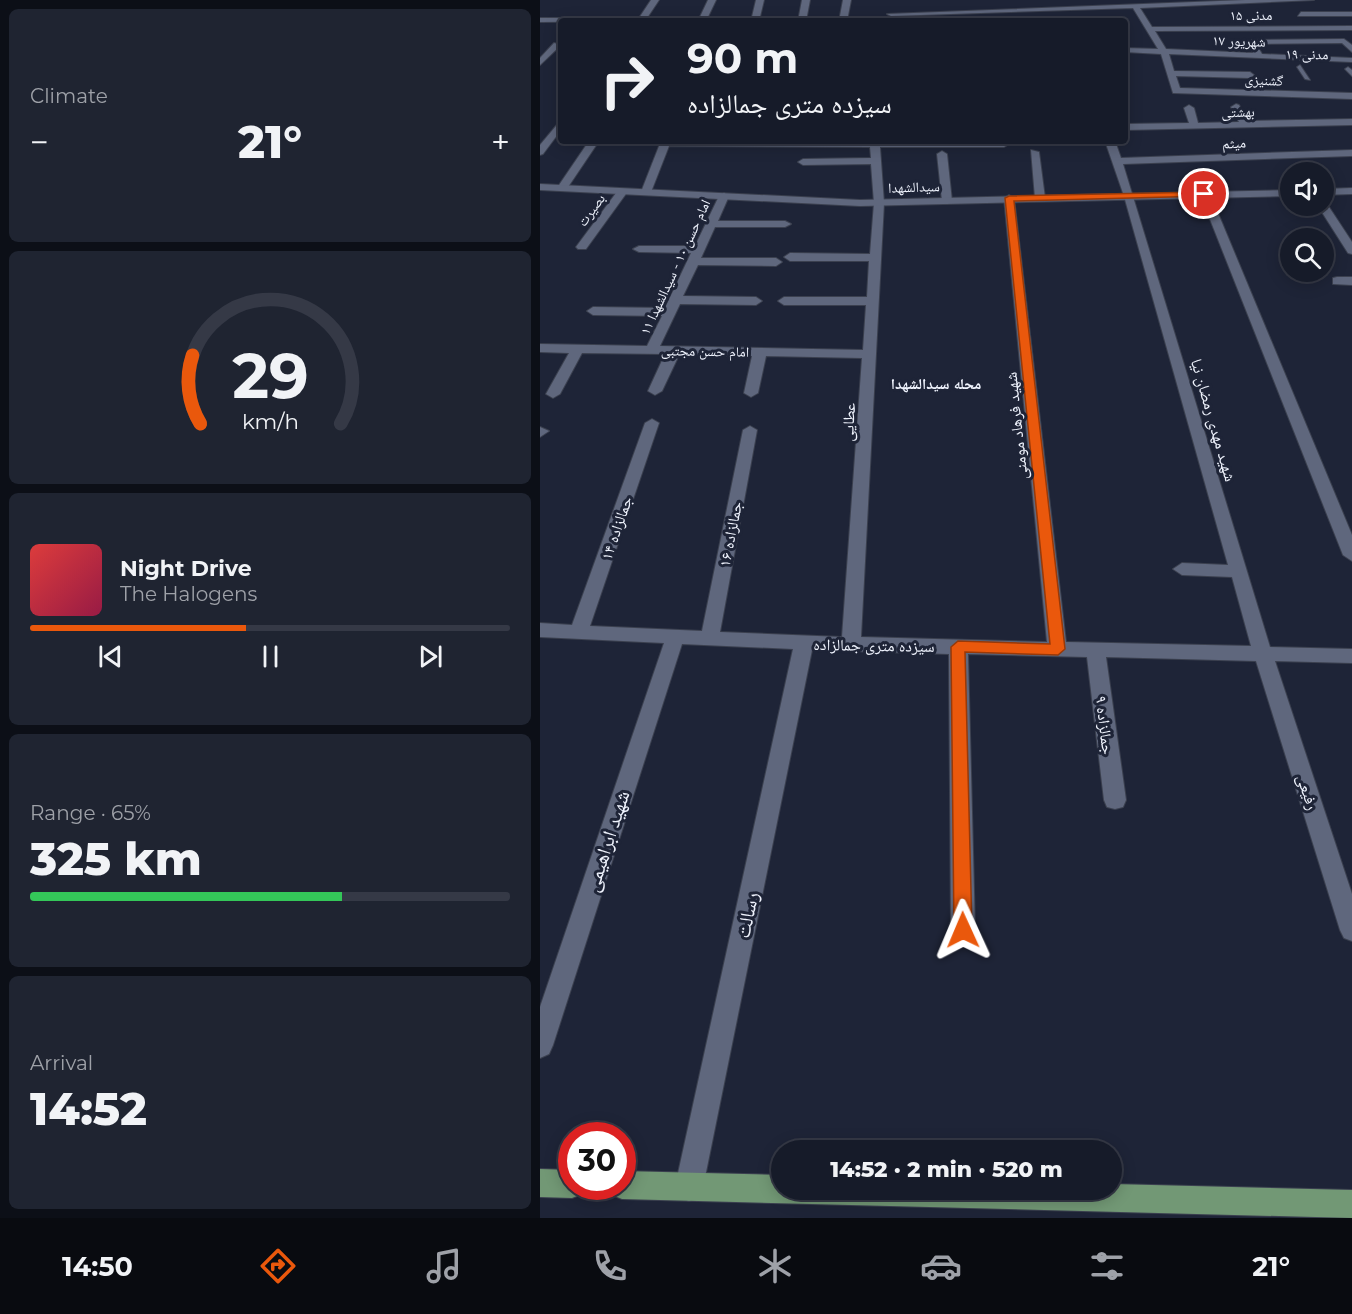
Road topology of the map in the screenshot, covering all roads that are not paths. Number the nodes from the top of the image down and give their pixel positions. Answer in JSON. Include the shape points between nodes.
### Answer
{"nodes":[{"id":1,"x":655,"y":0,"type":"edge"},
{"id":2,"x":712,"y":0,"type":"edge"},
{"id":3,"x":760,"y":0,"type":"edge"},
{"id":4,"x":847,"y":0,"type":"edge"},
{"id":5,"x":957,"y":0,"type":"edge"},
{"id":6,"x":1310,"y":0,"type":"edge"},
{"id":7,"x":1286,"y":1,"type":"edge"},
{"id":8,"x":803,"y":3,"type":"edge"},
{"id":9,"x":1111,"y":3,"type":"edge"},
{"id":10,"x":1135,"y":6,"type":"junction"},
{"id":11,"x":961,"y":12,"type":"junction"},
{"id":12,"x":891,"y":14,"type":"edge"},
{"id":13,"x":1301,"y":14,"type":"dead end"},
{"id":14,"x":1352,"y":14,"type":"edge"},
{"id":15,"x":643,"y":18,"type":"edge"},
{"id":16,"x":703,"y":18,"type":"edge"},
{"id":17,"x":758,"y":18,"type":"edge"},
{"id":18,"x":802,"y":18,"type":"edge"},
{"id":19,"x":844,"y":18,"type":"edge"},
{"id":20,"x":962,"y":18,"type":"edge"},
{"id":21,"x":540,"y":21,"type":"edge"},
{"id":22,"x":558,"y":21,"type":"edge"},
{"id":23,"x":1352,"y":28,"type":"edge"},
{"id":24,"x":1149,"y":29,"type":"junction"},
{"id":25,"x":557,"y":45,"type":"dead end"},
{"id":26,"x":1352,"y":50,"type":"edge"},
{"id":27,"x":1164,"y":52,"type":"junction"},
{"id":28,"x":544,"y":54,"type":"edge"},
{"id":29,"x":1128,"y":55,"type":"edge"},
{"id":30,"x":1259,"y":56,"type":"junction"},
{"id":31,"x":1352,"y":60,"type":"edge"},
{"id":32,"x":540,"y":63,"type":"edge"},
{"id":33,"x":1271,"y":67,"type":"dead end"},
{"id":34,"x":1300,"y":68,"type":"junction"},
{"id":35,"x":1351,"y":71,"type":"edge"},
{"id":36,"x":1170,"y":73,"type":"junction"},
{"id":37,"x":1250,"y":75,"type":"dead end"},
{"id":38,"x":1308,"y":79,"type":"dead end"},
{"id":39,"x":1352,"y":96,"type":"edge"},
{"id":40,"x":1236,"y":107,"type":"dead end"},
{"id":41,"x":1189,"y":108,"type":"dead end"},
{"id":42,"x":1352,"y":122,"type":"edge"},
{"id":43,"x":1245,"y":125,"type":"junction"},
{"id":44,"x":558,"y":127,"type":"edge"},
{"id":45,"x":1128,"y":127,"type":"edge"},
{"id":46,"x":1194,"y":127,"type":"junction"},
{"id":47,"x":592,"y":144,"type":"edge"},
{"id":48,"x":664,"y":144,"type":"edge"},
{"id":49,"x":863,"y":144,"type":"edge"},
{"id":50,"x":891,"y":144,"type":"edge"},
{"id":51,"x":1111,"y":144,"type":"edge"},
{"id":52,"x":876,"y":145,"type":"junction"},
{"id":53,"x":540,"y":152,"type":"edge"},
{"id":54,"x":1034,"y":152,"type":"dead end"},
{"id":55,"x":1352,"y":153,"type":"edge"},
{"id":56,"x":942,"y":154,"type":"dead end"},
{"id":57,"x":877,"y":161,"type":"junction"},
{"id":58,"x":1117,"y":161,"type":"junction"},
{"id":59,"x":804,"y":162,"type":"dead end"},
{"id":60,"x":540,"y":187,"type":"edge"},
{"id":61,"x":562,"y":188,"type":"junction"},
{"id":62,"x":1352,"y":191,"type":"edge"},
{"id":63,"x":623,"y":192,"type":"junction"},
{"id":64,"x":646,"y":192,"type":"junction"},
{"id":65,"x":1334,"y":192,"type":"edge"},
{"id":66,"x":1280,"y":193,"type":"edge"},
{"id":67,"x":1204,"y":194,"type":"junction"},
{"id":68,"x":724,"y":196,"type":"junction"},
{"id":69,"x":1129,"y":196,"type":"junction"},
{"id":70,"x":1009,"y":198,"type":"junction"},
{"id":71,"x":1040,"y":198,"type":"junction"},
{"id":72,"x":947,"y":201,"type":"junction"},
{"id":73,"x":879,"y":203,"type":"junction"},
{"id":74,"x":1330,"y":216,"type":"edge"},
{"id":75,"x":711,"y":224,"type":"junction"},
{"id":76,"x":785,"y":224,"type":"dead end"},
{"id":77,"x":582,"y":247,"type":"dead end"},
{"id":78,"x":639,"y":249,"type":"dead end"},
{"id":79,"x":1352,"y":250,"type":"edge"},
{"id":80,"x":696,"y":256,"type":"junction"},
{"id":81,"x":790,"y":257,"type":"dead end"},
{"id":82,"x":876,"y":258,"type":"junction"},
{"id":83,"x":776,"y":262,"type":"dead end"},
{"id":84,"x":1337,"y":281,"type":"dead end"},
{"id":85,"x":1352,"y":281,"type":"edge"},
{"id":86,"x":783,"y":301,"type":"dead end"},
{"id":87,"x":874,"y":301,"type":"junction"},
{"id":88,"x":756,"y":302,"type":"dead end"},
{"id":89,"x":672,"y":306,"type":"junction"},
{"id":90,"x":593,"y":311,"type":"dead end"},
{"id":91,"x":540,"y":348,"type":"edge"},
{"id":92,"x":578,"y":348,"type":"junction"},
{"id":93,"x":652,"y":350,"type":"junction"},
{"id":94,"x":674,"y":350,"type":"junction"},
{"id":95,"x":760,"y":352,"type":"junction"},
{"id":96,"x":871,"y":354,"type":"junction"},
{"id":97,"x":655,"y":392,"type":"dead end"},
{"id":98,"x":751,"y":393,"type":"dead end"},
{"id":99,"x":553,"y":394,"type":"dead end"},
{"id":100,"x":652,"y":423,"type":"dead end"},
{"id":101,"x":750,"y":430,"type":"dead end"},
{"id":102,"x":1352,"y":555,"type":"edge"},
{"id":103,"x":1182,"y":569,"type":"dead end"},
{"id":104,"x":1239,"y":571,"type":"junction"},
{"id":105,"x":540,"y":630,"type":"edge"},
{"id":106,"x":579,"y":632,"type":"junction"},
{"id":107,"x":675,"y":637,"type":"junction"},
{"id":108,"x":710,"y":638,"type":"junction"},
{"id":109,"x":804,"y":643,"type":"junction"},
{"id":110,"x":851,"y":644,"type":"junction"},
{"id":111,"x":958,"y":647,"type":"junction"},
{"id":112,"x":1058,"y":649,"type":"junction"},
{"id":113,"x":1096,"y":650,"type":"junction"},
{"id":114,"x":1263,"y":654,"type":"junction"},
{"id":115,"x":1352,"y":656,"type":"edge"},
{"id":116,"x":1115,"y":800,"type":"dead end"},
{"id":117,"x":963,"y":930,"type":"dead end"},
{"id":118,"x":1352,"y":930,"type":"edge"},
{"id":119,"x":540,"y":1045,"type":"edge"},
{"id":120,"x":540,"y":1183,"type":"edge"},
{"id":121,"x":558,"y":1184,"type":"edge"},
{"id":122,"x":636,"y":1185,"type":"edge"},
{"id":123,"x":689,"y":1187,"type":"junction"},
{"id":124,"x":771,"y":1190,"type":"edge"},
{"id":125,"x":1122,"y":1198,"type":"edge"},
{"id":126,"x":1352,"y":1204,"type":"edge"}],
"edges":[{"from":1,"to":15,"type":"street"},
{"from":2,"to":16,"type":"street"},
{"from":3,"to":17,"type":"street"},
{"from":4,"to":19,"type":"street"},
{"from":5,"to":11,"type":"street"},
{"from":6,"to":7,"type":"street"},
{"from":7,"to":10,"type":"street"},
{"from":8,"to":18,"type":"street"},
{"from":9,"to":10,"type":"street"},
{"from":9,"to":11,"type":"street","via":[[1072,11]]},
{"from":10,"to":24,"type":"street"},
{"from":11,"to":12,"type":"street"},
{"from":11,"to":20,"type":"street"},
{"from":13,"to":14,"type":"street"},
{"from":21,"to":22,"type":"street"},
{"from":23,"to":24,"type":"street","name":"مدنی ۱۵"},
{"from":24,"to":27,"type":"street"},
{"from":25,"to":28,"type":"street"},
{"from":26,"to":30,"type":"street","via":[[1344,41],[1251,42]]},
{"from":27,"to":29,"type":"street","name":"۱۷ شهریور"},
{"from":27,"to":30,"type":"street","name":"۱۷ شهریور"},
{"from":27,"to":36,"type":"street"},
{"from":28,"to":32,"type":"street"},
{"from":30,"to":31,"type":"street","name":"۱۷ شهریور"},
{"from":33,"to":34,"type":"street","name":"مدنی ۱۹"},
{"from":34,"to":35,"type":"street","name":"مدنی ۱۹"},
{"from":34,"to":38,"type":"lane"},
{"from":36,"to":37,"type":"street"},
{"from":36,"to":39,"type":"street","name":"گشنیزی","via":[[1176,91]]},
{"from":40,"to":43,"type":"street"},
{"from":41,"to":46,"type":"street"},
{"from":42,"to":43,"type":"street","name":"بهشتی"},
{"from":43,"to":46,"type":"street","name":"بهشتی"},
{"from":44,"to":53,"type":"street"},
{"from":45,"to":46,"type":"street","name":"بهشتی"},
{"from":47,"to":61,"type":"street"},
{"from":48,"to":64,"type":"street"},
{"from":49,"to":52,"type":"street"},
{"from":50,"to":52,"type":"street"},
{"from":51,"to":58,"type":"street","name":"شهید مهدی رمضان نیا"},
{"from":52,"to":57,"type":"street","name":"عطایی"},
{"from":54,"to":71,"type":"street"},
{"from":55,"to":58,"type":"street","name":"میثم"},
{"from":56,"to":72,"type":"street"},
{"from":57,"to":59,"type":"street"},
{"from":57,"to":73,"type":"street","name":"عطایی"},
{"from":58,"to":69,"type":"street","name":"شهید مهدی رمضان نیا"},
{"from":60,"to":61,"type":"street","name":"سیدالشهدا"},
{"from":61,"to":63,"type":"street","name":"سیدالشهدا"},
{"from":62,"to":65,"type":"street"},
{"from":63,"to":64,"type":"street","name":"سیدالشهدا"},
{"from":63,"to":77,"type":"street","name":"بصیرت"},
{"from":64,"to":68,"type":"street","name":"سیدالشهدا"},
{"from":66,"to":67,"type":"street","name":"سیدالشهدا"},
{"from":67,"to":69,"type":"street","name":"سیدالشهدا"},
{"from":67,"to":102,"type":"street"},
{"from":68,"to":73,"type":"street","name":"سیدالشهدا"},
{"from":68,"to":75,"type":"street","name":"امام حسن ۱۰ - سیدالشهدا ۱۱"},
{"from":69,"to":71,"type":"street","name":"سیدالشهدا"},
{"from":69,"to":104,"type":"street","name":"شهید مهدی رمضان نیا"},
{"from":70,"to":71,"type":"street","name":"سیدالشهدا"},
{"from":70,"to":72,"type":"street","name":"سیدالشهدا"},
{"from":70,"to":112,"type":"street","name":"شهید فرهاد مومنی"},
{"from":72,"to":73,"type":"street","name":"سیدالشهدا"},
{"from":73,"to":82,"type":"street","name":"عطایی"},
{"from":74,"to":79,"type":"street"},
{"from":75,"to":76,"type":"street"},
{"from":75,"to":80,"type":"street","name":"امام حسن ۱۰ - سیدالشهدا ۱۱"},
{"from":78,"to":80,"type":"street"},
{"from":80,"to":83,"type":"street"},
{"from":80,"to":89,"type":"street","name":"امام حسن ۱۰ - سیدالشهدا ۱۱"},
{"from":81,"to":82,"type":"street"},
{"from":82,"to":87,"type":"street","name":"عطایی"},
{"from":84,"to":85,"type":"street"},
{"from":86,"to":87,"type":"street"},
{"from":87,"to":96,"type":"street","name":"عطایی"},
{"from":88,"to":89,"type":"street"},
{"from":89,"to":90,"type":"street"},
{"from":89,"to":93,"type":"street","name":"امام حسن ۱۰ - سیدالشهدا ۱۱"},
{"from":91,"to":92,"type":"street","name":"امام حسن مجتبی"},
{"from":92,"to":93,"type":"street","name":"امام حسن مجتبی"},
{"from":92,"to":99,"type":"street"},
{"from":93,"to":94,"type":"street","name":"امام حسن مجتبی"},
{"from":94,"to":95,"type":"street","name":"امام حسن مجتبی"},
{"from":94,"to":97,"type":"street"},
{"from":95,"to":96,"type":"street","name":"امام حسن مجتبی"},
{"from":95,"to":98,"type":"street"},
{"from":96,"to":110,"type":"street","name":"عطایی"},
{"from":100,"to":106,"type":"street","name":"جمالزاده ۱۴"},
{"from":101,"to":108,"type":"street","name":"جمالزاده ۱۶"},
{"from":103,"to":104,"type":"street"},
{"from":104,"to":114,"type":"street","name":"شهید مهدی رمضان نیا"},
{"from":105,"to":106,"type":"street","name":"سیزده متری جمالزاده"},
{"from":106,"to":107,"type":"street","name":"سیزده متری جمالزاده"},
{"from":107,"to":108,"type":"street","name":"سیزده متری جمالزاده"},
{"from":107,"to":119,"type":"street","name":"شهید ابراهیمی"},
{"from":108,"to":109,"type":"street","name":"سیزده متری جمالزاده"},
{"from":109,"to":110,"type":"street","name":"سیزده متری جمالزاده"},
{"from":109,"to":123,"type":"street","name":"رسالت"},
{"from":110,"to":111,"type":"street","name":"سیزده متری جمالزاده"},
{"from":111,"to":112,"type":"street","name":"سیزده متری جمالزاده"},
{"from":111,"to":117,"type":"street"},
{"from":112,"to":113,"type":"street","name":"سیزده متری جمالزاده"},
{"from":113,"to":114,"type":"street","name":"سیزده متری جمالزاده"},
{"from":113,"to":116,"type":"street","name":"جمالزاده ۹"},
{"from":114,"to":115,"type":"street","name":"سیزده متری جمالزاده"},
{"from":114,"to":118,"type":"street","name":"رفیعی"},
{"from":120,"to":121,"type":"main road"},
{"from":122,"to":123,"type":"main road"},
{"from":123,"to":124,"type":"main road"},
{"from":125,"to":126,"type":"main road"}]}
